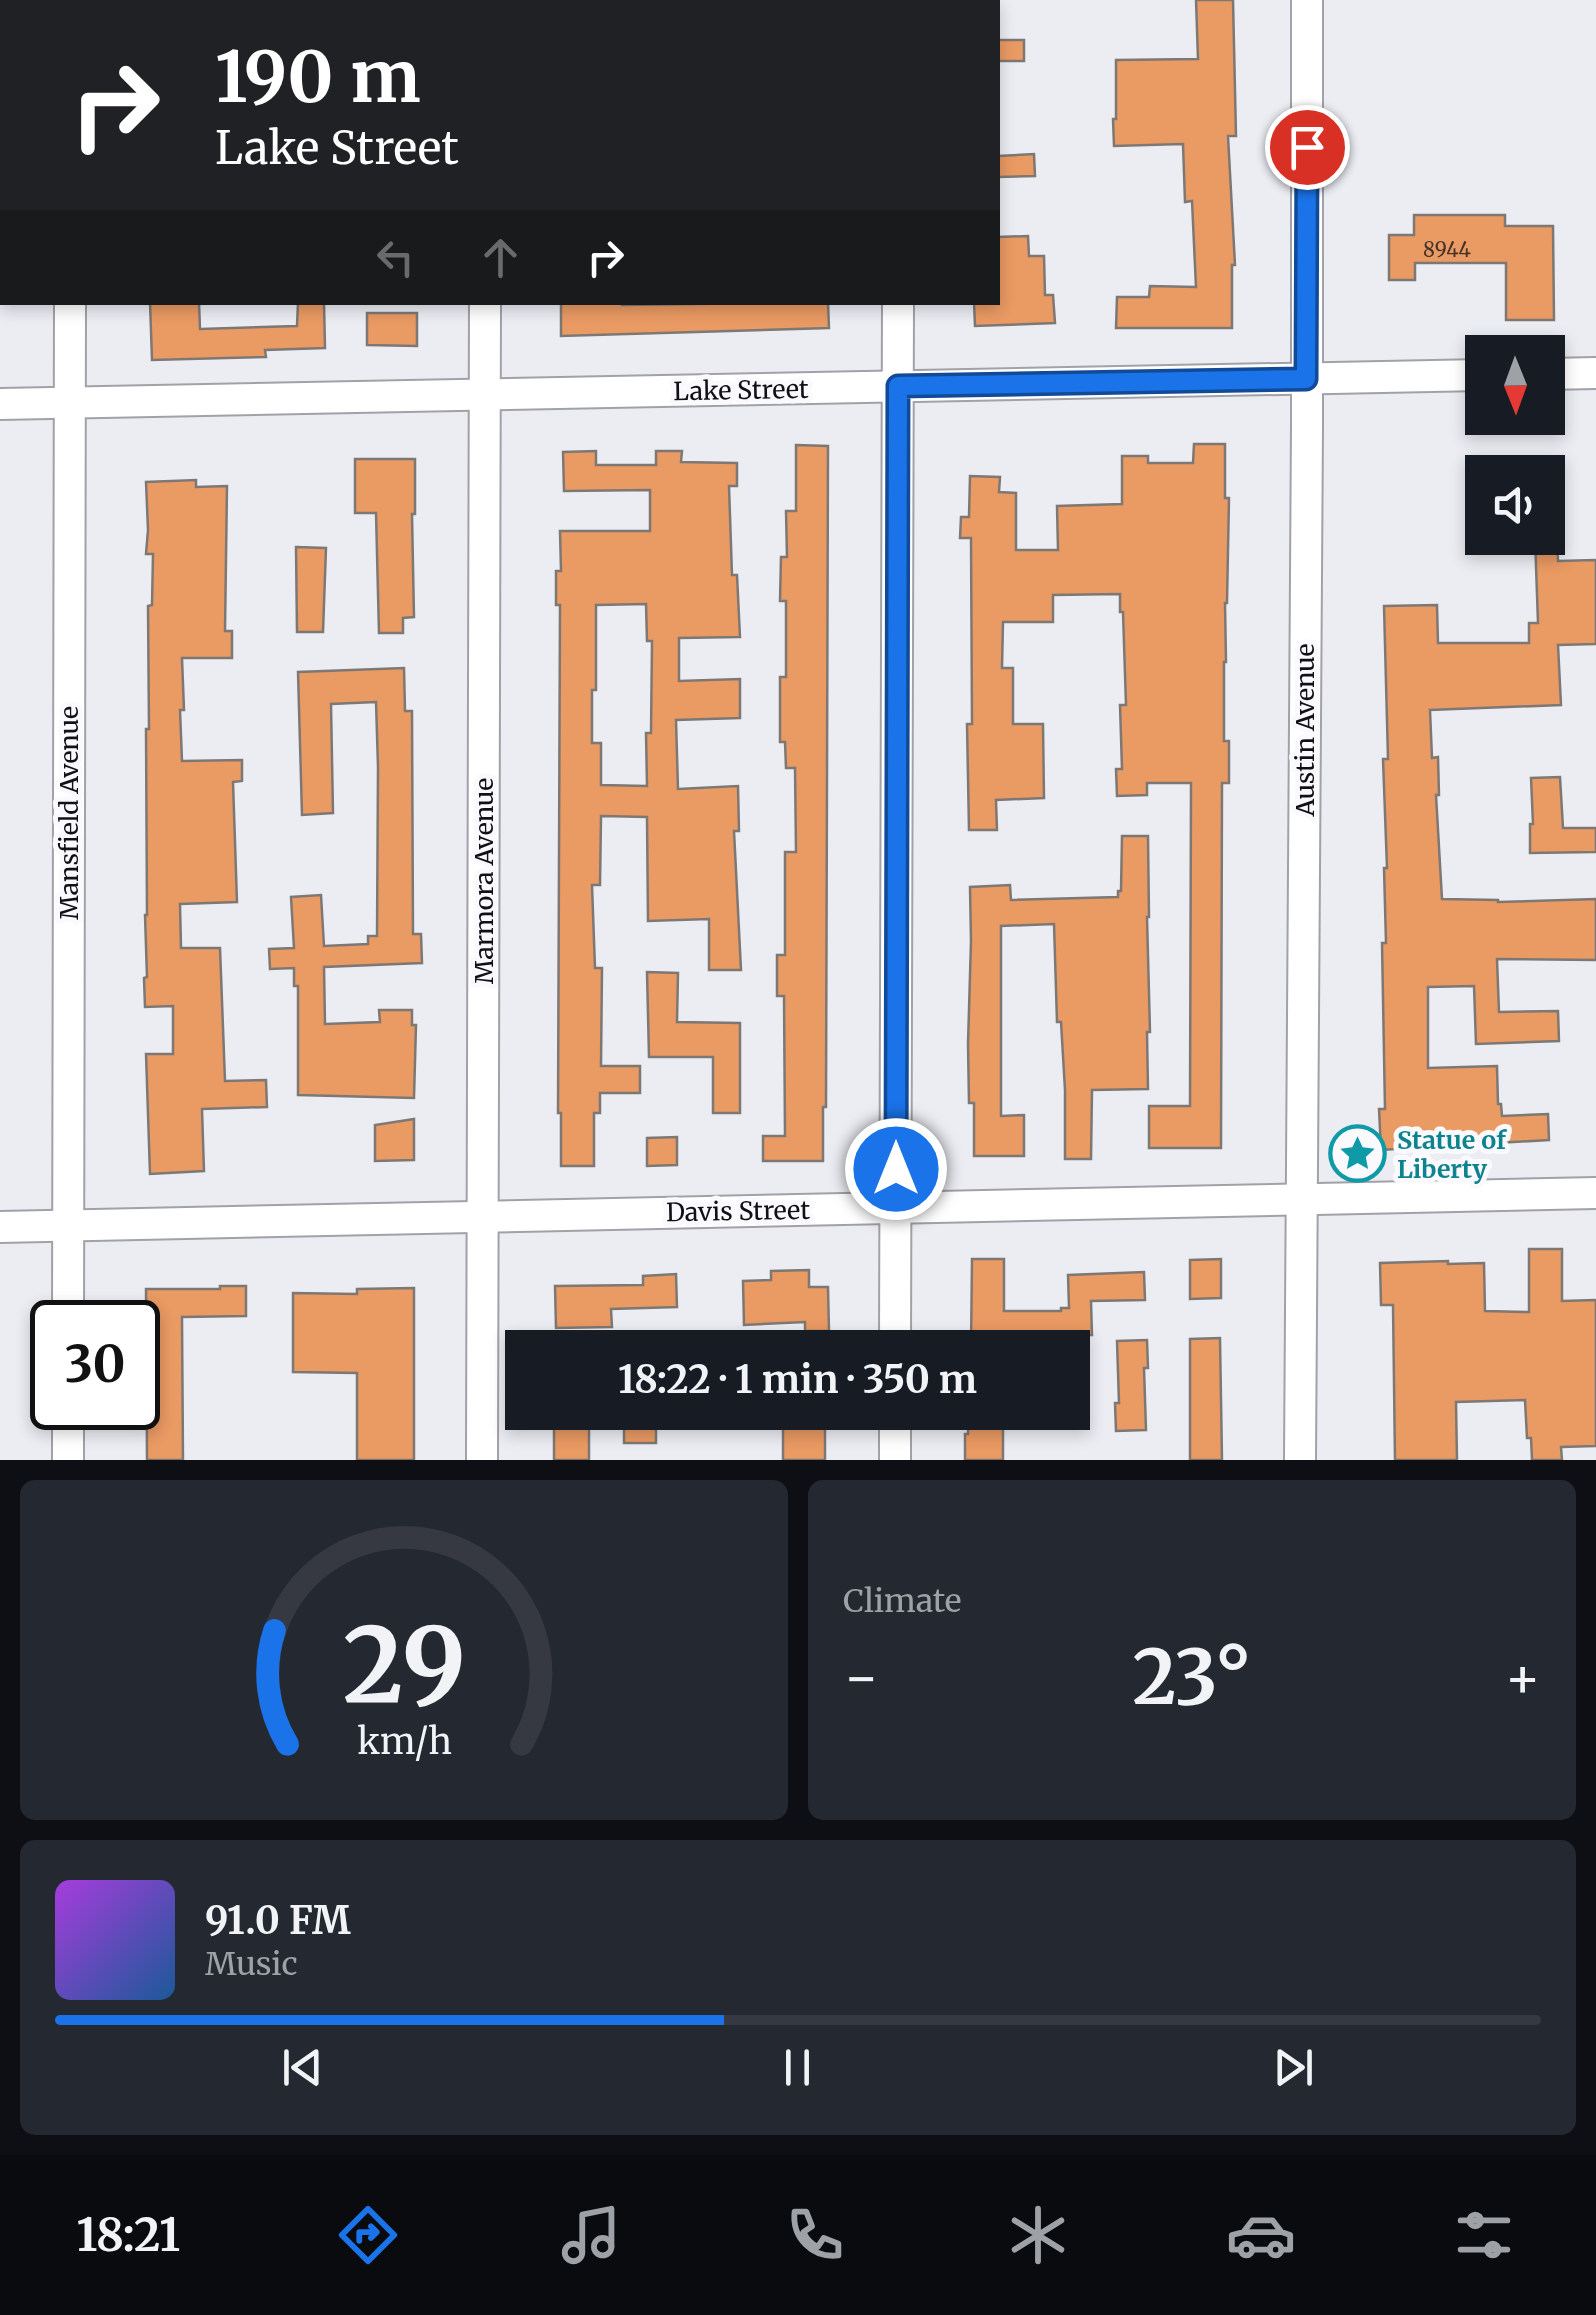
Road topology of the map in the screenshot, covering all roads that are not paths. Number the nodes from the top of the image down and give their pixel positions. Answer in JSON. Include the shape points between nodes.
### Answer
{"nodes":[{"id":1,"x":1307,"y":0,"type":"edge"},
{"id":2,"x":70,"y":305,"type":"edge"},
{"id":3,"x":485,"y":305,"type":"edge"},
{"id":4,"x":898,"y":305,"type":"edge"},
{"id":5,"x":1596,"y":373,"type":"edge"},
{"id":6,"x":1565,"y":374,"type":"edge"},
{"id":7,"x":1465,"y":375,"type":"edge"},
{"id":8,"x":1306,"y":379,"type":"junction"},
{"id":9,"x":898,"y":386,"type":"junction"},
{"id":10,"x":485,"y":394,"type":"junction"},
{"id":11,"x":70,"y":402,"type":"junction"},
{"id":12,"x":0,"y":404,"type":"edge"},
{"id":13,"x":1596,"y":1194,"type":"edge"},
{"id":14,"x":1302,"y":1199,"type":"junction"},
{"id":15,"x":896,"y":1208,"type":"junction"},
{"id":16,"x":483,"y":1217,"type":"junction"},
{"id":17,"x":68,"y":1226,"type":"junction"},
{"id":18,"x":0,"y":1227,"type":"edge"},
{"id":19,"x":68,"y":1300,"type":"edge"},
{"id":20,"x":895,"y":1330,"type":"edge"},
{"id":21,"x":68,"y":1430,"type":"edge"},
{"id":22,"x":895,"y":1430,"type":"edge"},
{"id":23,"x":68,"y":1460,"type":"edge"},
{"id":24,"x":482,"y":1460,"type":"edge"},
{"id":25,"x":895,"y":1460,"type":"edge"},
{"id":26,"x":1300,"y":1460,"type":"edge"}],
"edges":[{"from":1,"to":8,"type":"street","name":"Austin Avenue"},
{"from":2,"to":11,"type":"street","name":"Mansfield Avenue"},
{"from":3,"to":10,"type":"street","name":"Marmora Avenue"},
{"from":4,"to":9,"type":"street"},
{"from":5,"to":6,"type":"street"},
{"from":7,"to":8,"type":"street","name":"Lake Street"},
{"from":8,"to":9,"type":"street","name":"Lake Street"},
{"from":8,"to":14,"type":"street","name":"Austin Avenue"},
{"from":9,"to":10,"type":"street","name":"Lake Street"},
{"from":9,"to":15,"type":"street"},
{"from":10,"to":11,"type":"street","name":"Lake Street"},
{"from":10,"to":16,"type":"street","name":"Marmora Avenue"},
{"from":11,"to":12,"type":"street","name":"Lake Street"},
{"from":11,"to":17,"type":"street","name":"Mansfield Avenue"},
{"from":13,"to":14,"type":"street","name":"Davis Street"},
{"from":14,"to":15,"type":"street","name":"Davis Street"},
{"from":14,"to":26,"type":"street","name":"Austin Avenue"},
{"from":15,"to":16,"type":"street","name":"Davis Street"},
{"from":15,"to":20,"type":"street"},
{"from":16,"to":17,"type":"street","name":"Davis Street"},
{"from":16,"to":24,"type":"street","name":"Marmora Avenue"},
{"from":17,"to":18,"type":"street","name":"Davis Street"},
{"from":17,"to":19,"type":"street","name":"Mansfield Avenue"},
{"from":21,"to":23,"type":"street"},
{"from":22,"to":25,"type":"street"}]}
